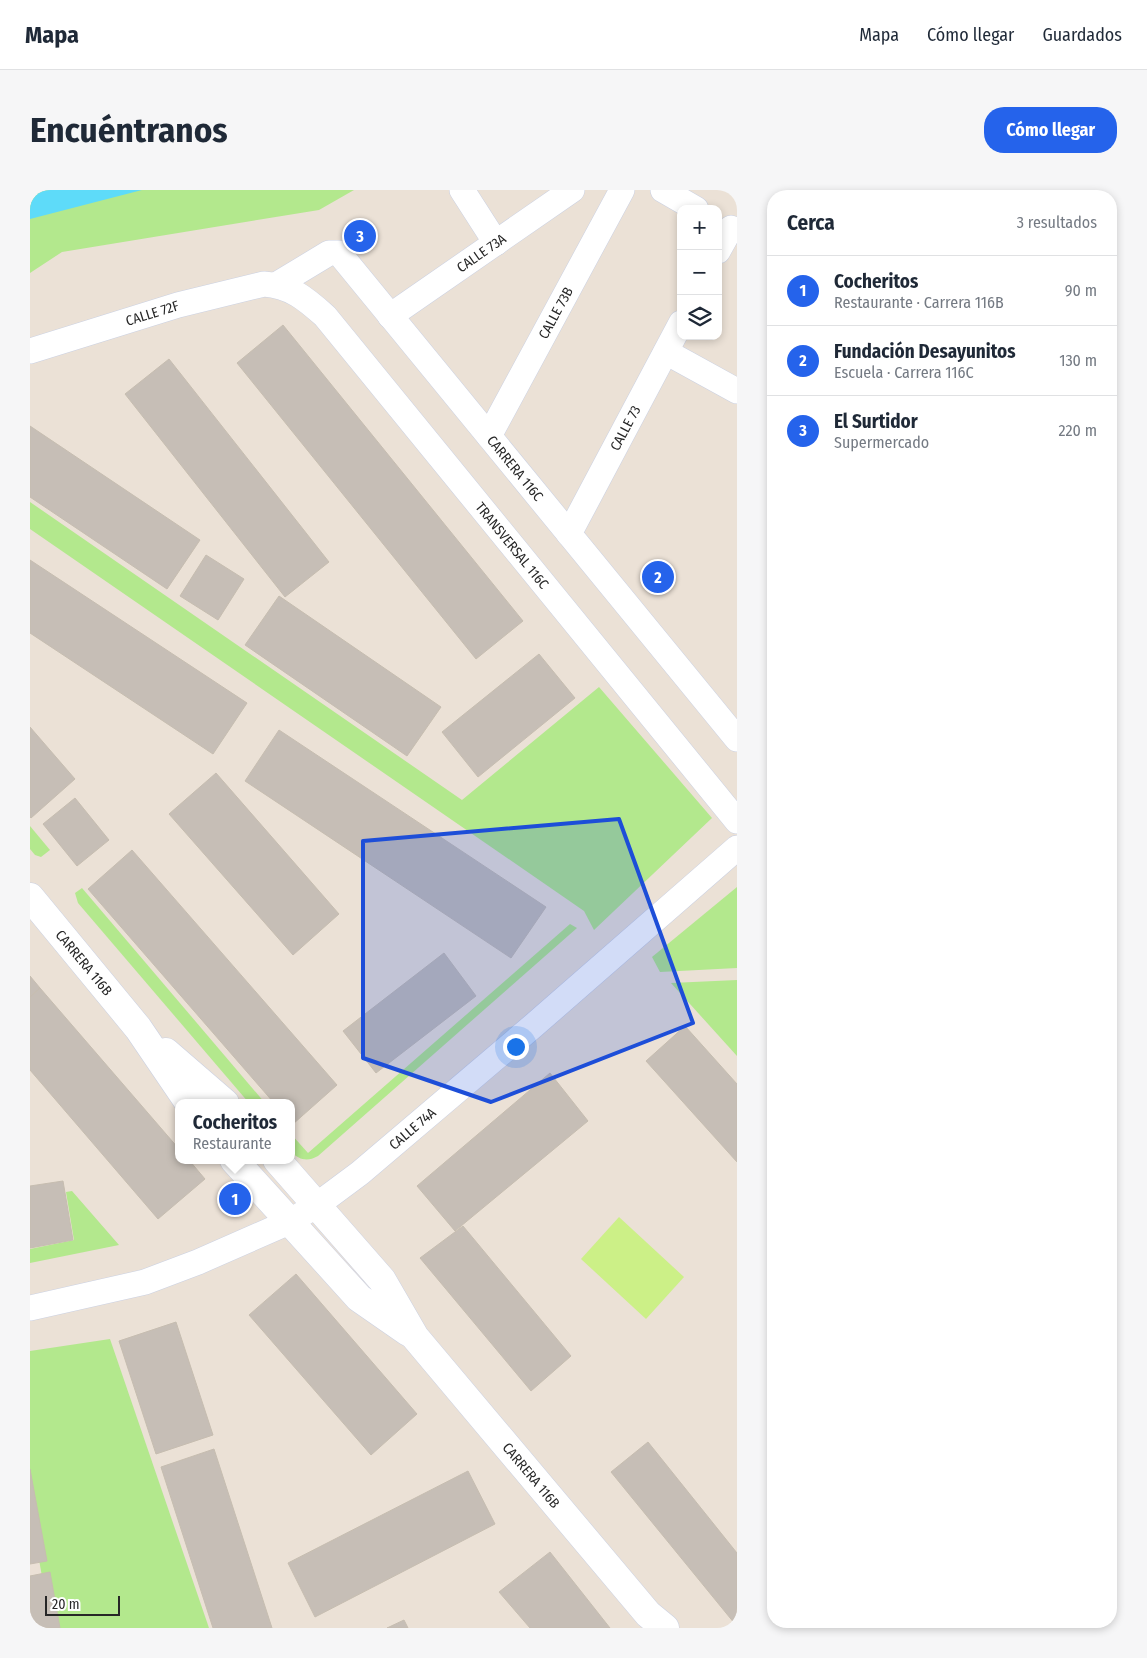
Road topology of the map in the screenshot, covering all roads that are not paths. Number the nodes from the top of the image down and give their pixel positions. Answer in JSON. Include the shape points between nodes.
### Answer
{"nodes":[{"id":1,"x":462,"y":190,"type":"edge"},
{"id":2,"x":572,"y":190,"type":"edge"},
{"id":3,"x":622,"y":190,"type":"edge"},
{"id":4,"x":663,"y":190,"type":"edge"},
{"id":5,"x":689,"y":205,"type":"edge"},
{"id":6,"x":729,"y":227,"type":"edge"},
{"id":7,"x":496,"y":243,"type":"junction"},
{"id":8,"x":719,"y":250,"type":"edge"},
{"id":9,"x":276,"y":285,"type":"junction"},
{"id":10,"x":390,"y":316,"type":"junction"},
{"id":11,"x":677,"y":331,"type":"edge"},
{"id":12,"x":30,"y":350,"type":"edge"},
{"id":13,"x":666,"y":352,"type":"junction"},
{"id":14,"x":737,"y":391,"type":"edge"},
{"id":15,"x":489,"y":436,"type":"junction"},
{"id":16,"x":569,"y":534,"type":"junction"},
{"id":17,"x":734,"y":724,"type":"edge"},
{"id":18,"x":737,"y":821,"type":"edge"},
{"id":19,"x":737,"y":848,"type":"edge"},
{"id":20,"x":30,"y":898,"type":"edge"},
{"id":21,"x":138,"y":1028,"type":"junction"},
{"id":22,"x":185,"y":1099,"type":"edge"},
{"id":23,"x":220,"y":1099,"type":"edge"},
{"id":24,"x":238,"y":1164,"type":"edge"},
{"id":25,"x":281,"y":1164,"type":"edge"},
{"id":26,"x":317,"y":1205,"type":"junction"},
{"id":27,"x":289,"y":1222,"type":"junction"},
{"id":28,"x":30,"y":1308,"type":"edge"},
{"id":29,"x":415,"y":1337,"type":"junction"},
{"id":30,"x":656,"y":1623,"type":"edge"}],
"edges":[{"from":1,"to":7,"type":"street"},
{"from":2,"to":7,"type":"street","name":"CALLE 73A"},
{"from":3,"to":15,"type":"street","name":"CALLE 73B"},
{"from":4,"to":5,"type":"street"},
{"from":6,"to":8,"type":"street"},
{"from":7,"to":10,"type":"street","name":"CALLE 73A"},
{"from":9,"to":10,"type":"street","name":"CARRERA 116C","via":[[334,252],[339,253]]},
{"from":9,"to":12,"type":"street","name":"CALLE 72F","via":[[264,284],[178,305]]},
{"from":9,"to":18,"type":"street","name":"TRANSVERSAL 116C","via":[[300,294],[325,316]]},
{"from":10,"to":15,"type":"street","name":"CARRERA 116C"},
{"from":11,"to":13,"type":"street","name":"CALLE 73"},
{"from":13,"to":14,"type":"street"},
{"from":13,"to":16,"type":"street","name":"CALLE 73"},
{"from":15,"to":16,"type":"street","name":"CARRERA 116C"},
{"from":16,"to":17,"type":"street","name":"CARRERA 116C"},
{"from":19,"to":26,"type":"street","name":"CALLE 74A","via":[[526,1032],[360,1173]]},
{"from":20,"to":21,"type":"street","name":"CARRERA 116B"},
{"from":21,"to":22,"type":"street","name":"CARRERA 116B"},
{"from":21,"to":23,"type":"street","name":"CARRERA 116B"},
{"from":24,"to":27,"type":"street","name":"CARRERA 116B"},
{"from":25,"to":26,"type":"street","name":"CARRERA 116B"},
{"from":26,"to":27,"type":"street","name":"CALLE 74A"},
{"from":26,"to":29,"type":"street","name":"CARRERA 116B","via":[[382,1280]]},
{"from":27,"to":28,"type":"street","name":"CALLE 74A","via":[[145,1282]]},
{"from":27,"to":29,"type":"street","name":"CARRERA 116B","via":[[359,1298]]},
{"from":29,"to":30,"type":"street","name":"CARRERA 116B"}]}
